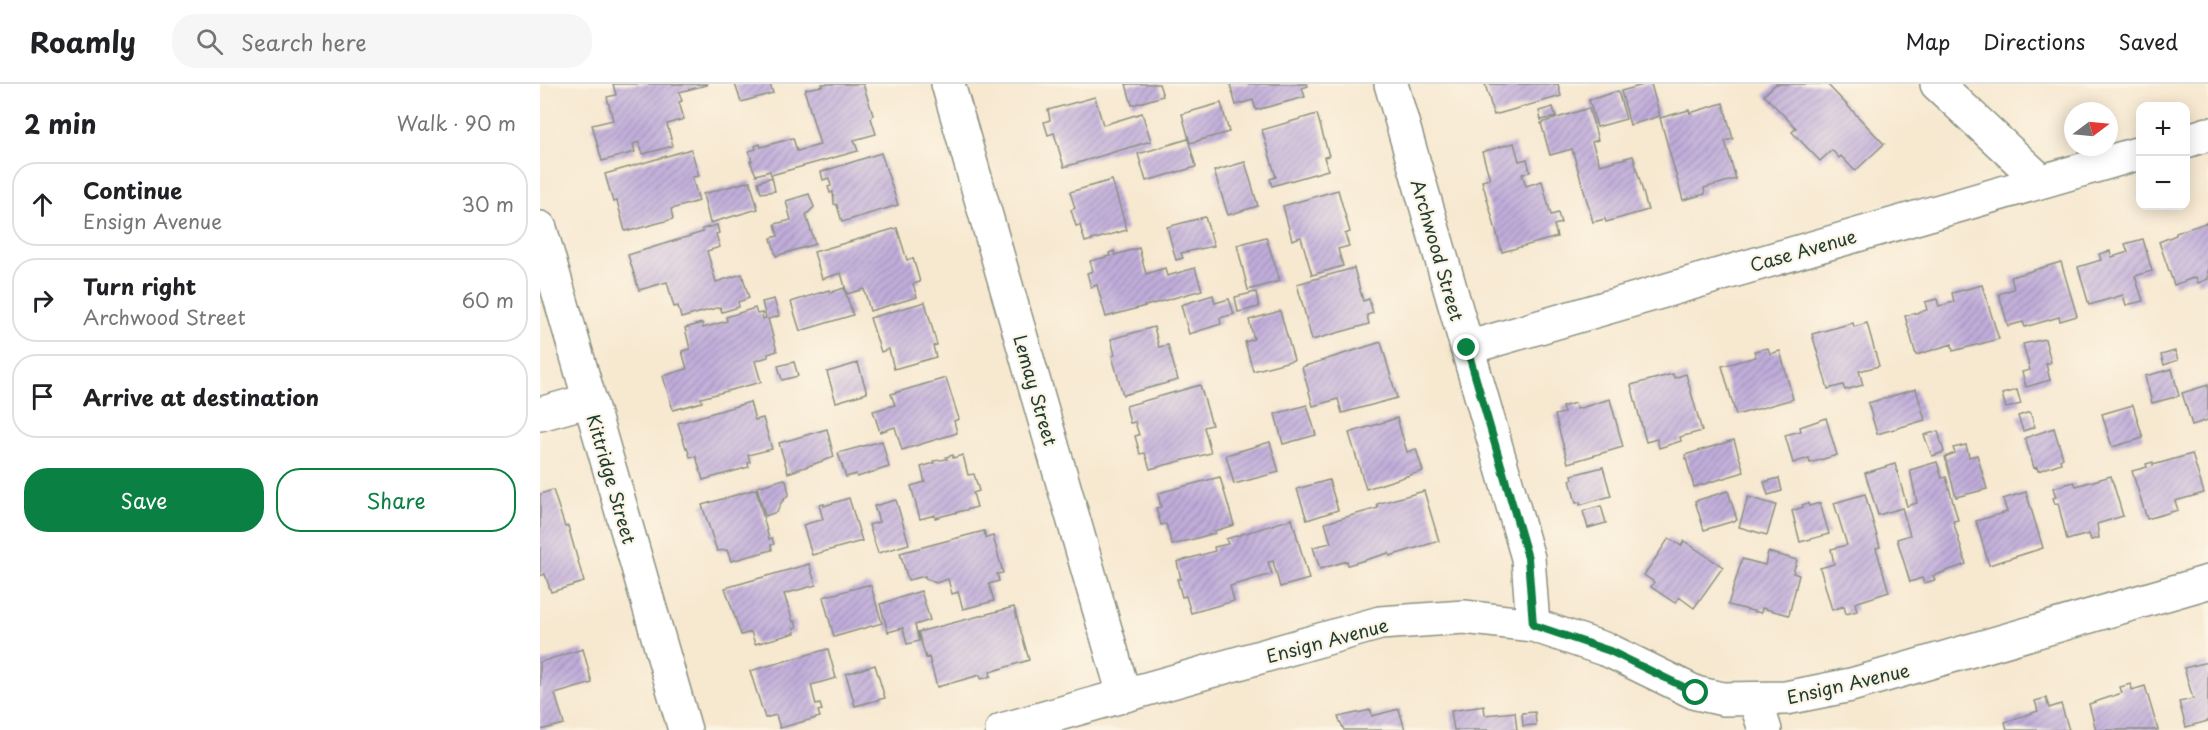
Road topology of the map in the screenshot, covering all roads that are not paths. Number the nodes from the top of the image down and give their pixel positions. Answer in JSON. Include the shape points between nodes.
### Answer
{"nodes":[{"id":1,"x":948,"y":84,"type":"edge"},
{"id":2,"x":1391,"y":84,"type":"edge"},
{"id":3,"x":1937,"y":84,"type":"edge"},
{"id":4,"x":2208,"y":134,"type":"edge"},
{"id":5,"x":2190,"y":140,"type":"edge"},
{"id":6,"x":2136,"y":154,"type":"edge"},
{"id":7,"x":2041,"y":181,"type":"junction"},
{"id":8,"x":540,"y":228,"type":"edge"},
{"id":9,"x":1467,"y":348,"type":"junction"},
{"id":10,"x":590,"y":400,"type":"junction"},
{"id":11,"x":540,"y":414,"type":"edge"},
{"id":12,"x":2208,"y":582,"type":"edge"},
{"id":13,"x":1533,"y":625,"type":"junction"},
{"id":14,"x":1124,"y":695,"type":"junction"},
{"id":15,"x":1755,"y":699,"type":"junction"},
{"id":16,"x":685,"y":730,"type":"edge"},
{"id":17,"x":1002,"y":730,"type":"edge"},
{"id":18,"x":1765,"y":730,"type":"edge"}],
"edges":[{"from":1,"to":14,"type":"street","name":"Lemay Street"},
{"from":2,"to":9,"type":"street","name":"Archwood Street"},
{"from":3,"to":7,"type":"street"},
{"from":4,"to":5,"type":"street"},
{"from":6,"to":7,"type":"street","name":"Case Avenue"},
{"from":7,"to":9,"type":"street","name":"Case Avenue"},
{"from":8,"to":10,"type":"street","name":"Kittridge Street"},
{"from":9,"to":13,"type":"street","name":"Archwood Street","via":[[1528,558]]},
{"from":10,"to":11,"type":"street"},
{"from":10,"to":16,"type":"street","name":"Kittridge Street"},
{"from":12,"to":15,"type":"street","name":"Ensign Avenue","via":[[1851,686],[1786,698]]},
{"from":13,"to":14,"type":"street","name":"Ensign Avenue","via":[[1464,617],[1380,623]]},
{"from":13,"to":15,"type":"street","name":"Ensign Avenue","via":[[1610,651],[1696,693],[1724,699]]},
{"from":14,"to":17,"type":"street","name":"Ensign Avenue"},
{"from":15,"to":18,"type":"street"}]}
